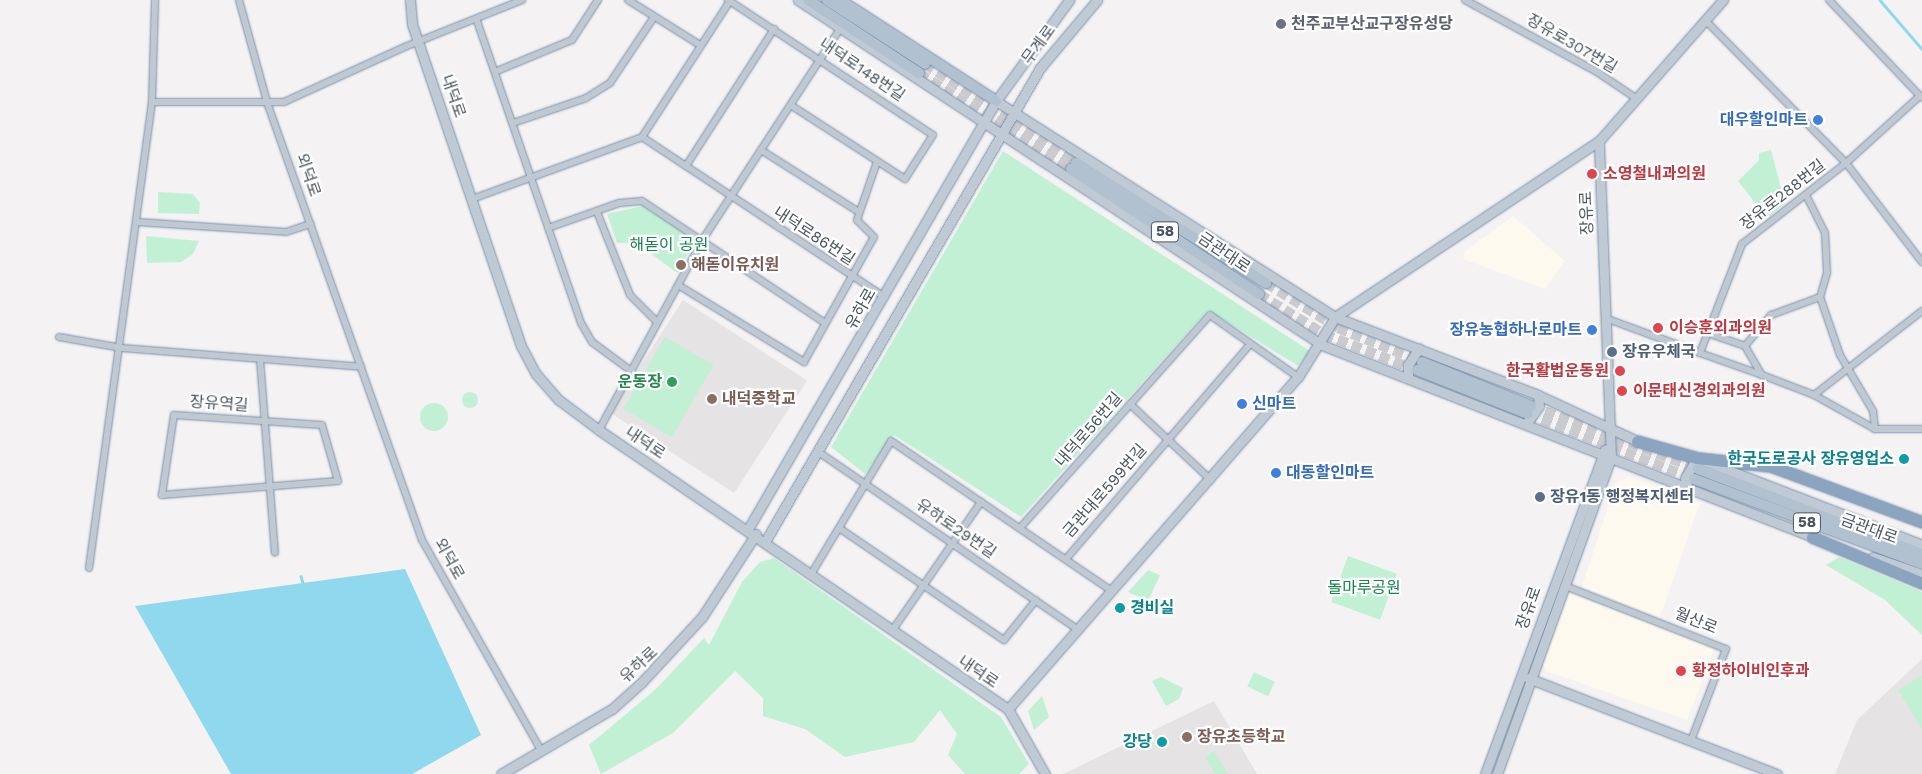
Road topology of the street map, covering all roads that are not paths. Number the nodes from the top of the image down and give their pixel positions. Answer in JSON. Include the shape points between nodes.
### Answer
{"nodes":[{"id":1,"x":155,"y":0,"type":"edge"},
{"id":2,"x":239,"y":0,"type":"edge"},
{"id":3,"x":410,"y":0,"type":"edge"},
{"id":4,"x":522,"y":0,"type":"edge"},
{"id":5,"x":598,"y":0,"type":"edge"},
{"id":6,"x":628,"y":0,"type":"edge"},
{"id":7,"x":798,"y":0,"type":"edge"},
{"id":8,"x":808,"y":0,"type":"edge"},
{"id":9,"x":827,"y":0,"type":"edge"},
{"id":10,"x":840,"y":0,"type":"edge"},
{"id":11,"x":1069,"y":0,"type":"edge"},
{"id":12,"x":1097,"y":0,"type":"edge"},
{"id":13,"x":1465,"y":0,"type":"edge"},
{"id":14,"x":1723,"y":0,"type":"edge"},
{"id":15,"x":1829,"y":0,"type":"edge"},
{"id":16,"x":729,"y":1,"type":"edge"},
{"id":17,"x":654,"y":17,"type":"junction"},
{"id":18,"x":1705,"y":20,"type":"junction"},
{"id":19,"x":477,"y":21,"type":"junction"},
{"id":20,"x":774,"y":29,"type":"junction"},
{"id":21,"x":840,"y":29,"type":"junction"},
{"id":22,"x":419,"y":41,"type":"junction"},
{"id":23,"x":700,"y":45,"type":"junction"},
{"id":24,"x":822,"y":58,"type":"junction"},
{"id":25,"x":497,"y":71,"type":"junction"},
{"id":26,"x":1921,"y":97,"type":"edge"},
{"id":27,"x":1637,"y":99,"type":"junction"},
{"id":28,"x":152,"y":102,"type":"junction"},
{"id":29,"x":996,"y":102,"type":"junction"},
{"id":30,"x":268,"y":105,"type":"junction"},
{"id":31,"x":792,"y":106,"type":"junction"},
{"id":32,"x":1014,"y":113,"type":"junction"},
{"id":33,"x":513,"y":123,"type":"junction"},
{"id":34,"x":982,"y":124,"type":"junction"},
{"id":35,"x":642,"y":136,"type":"junction"},
{"id":36,"x":1000,"y":136,"type":"junction"},
{"id":37,"x":1599,"y":141,"type":"junction"},
{"id":38,"x":761,"y":150,"type":"junction"},
{"id":39,"x":877,"y":162,"type":"junction"},
{"id":40,"x":1846,"y":163,"type":"junction"},
{"id":41,"x":686,"y":166,"type":"junction"},
{"id":42,"x":531,"y":174,"type":"junction"},
{"id":43,"x":729,"y":197,"type":"junction"},
{"id":44,"x":1807,"y":197,"type":"junction"},
{"id":45,"x":472,"y":199,"type":"junction"},
{"id":46,"x":857,"y":211,"type":"junction"},
{"id":47,"x":597,"y":212,"type":"junction"},
{"id":48,"x":137,"y":222,"type":"junction"},
{"id":49,"x":310,"y":224,"type":"junction"},
{"id":50,"x":548,"y":228,"type":"junction"},
{"id":51,"x":703,"y":239,"type":"junction"},
{"id":52,"x":1922,"y":262,"type":"edge"},
{"id":53,"x":853,"y":278,"type":"junction"},
{"id":54,"x":1266,"y":283,"type":"tunnel mouth"},
{"id":55,"x":678,"y":285,"type":"junction"},
{"id":56,"x":1260,"y":294,"type":"tunnel mouth"},
{"id":57,"x":885,"y":297,"type":"junction"},
{"id":58,"x":1820,"y":297,"type":"junction"},
{"id":59,"x":1922,"y":311,"type":"edge"},
{"id":60,"x":1336,"y":317,"type":"junction"},
{"id":61,"x":1605,"y":318,"type":"junction"},
{"id":62,"x":658,"y":322,"type":"junction"},
{"id":63,"x":825,"y":323,"type":"junction"},
{"id":64,"x":1707,"y":333,"type":"junction"},
{"id":65,"x":59,"y":337,"type":"dead end"},
{"id":66,"x":1250,"y":344,"type":"junction"},
{"id":67,"x":1322,"y":345,"type":"junction"},
{"id":68,"x":1745,"y":346,"type":"junction"},
{"id":69,"x":122,"y":348,"type":"junction"},
{"id":70,"x":1419,"y":348,"type":"junction"},
{"id":71,"x":1700,"y":353,"type":"junction"},
{"id":72,"x":260,"y":359,"type":"junction"},
{"id":73,"x":1420,"y":366,"type":"tunnel mouth"},
{"id":74,"x":360,"y":368,"type":"junction"},
{"id":75,"x":1848,"y":369,"type":"junction"},
{"id":76,"x":631,"y":371,"type":"junction"},
{"id":77,"x":1762,"y":375,"type":"junction"},
{"id":78,"x":1298,"y":377,"type":"junction"},
{"id":79,"x":1408,"y":378,"type":"junction"},
{"id":80,"x":1538,"y":395,"type":"junction"},
{"id":81,"x":1814,"y":395,"type":"junction"},
{"id":82,"x":1130,"y":404,"type":"junction"},
{"id":83,"x":1528,"y":415,"type":"junction"},
{"id":84,"x":265,"y":421,"type":"junction"},
{"id":85,"x":1609,"y":429,"type":"junction"},
{"id":86,"x":1922,"y":429,"type":"edge"},
{"id":87,"x":599,"y":430,"type":"junction"},
{"id":88,"x":1875,"y":430,"type":"junction"},
{"id":89,"x":1637,"y":441,"type":"joint"},
{"id":90,"x":1167,"y":442,"type":"junction"},
{"id":91,"x":817,"y":451,"type":"junction"},
{"id":92,"x":1606,"y":455,"type":"junction"},
{"id":93,"x":1697,"y":464,"type":"junction"},
{"id":94,"x":1694,"y":479,"type":"tunnel mouth"},
{"id":95,"x":1212,"y":480,"type":"junction"},
{"id":96,"x":866,"y":484,"type":"junction"},
{"id":97,"x":269,"y":486,"type":"junction"},
{"id":98,"x":1688,"y":489,"type":"junction"},
{"id":99,"x":981,"y":502,"type":"junction"},
{"id":100,"x":1916,"y":522,"type":"edge"},
{"id":101,"x":1020,"y":528,"type":"junction"},
{"id":102,"x":1922,"y":528,"type":"edge"},
{"id":103,"x":842,"y":530,"type":"junction"},
{"id":104,"x":752,"y":532,"type":"junction"},
{"id":105,"x":1812,"y":537,"type":"junction"},
{"id":106,"x":766,"y":540,"type":"junction"},
{"id":107,"x":953,"y":543,"type":"junction"},
{"id":108,"x":1922,"y":545,"type":"edge"},
{"id":109,"x":275,"y":552,"type":"dead end"},
{"id":110,"x":1922,"y":554,"type":"edge"},
{"id":111,"x":1066,"y":559,"type":"junction"},
{"id":112,"x":1922,"y":564,"type":"edge"},
{"id":113,"x":89,"y":568,"type":"dead end"},
{"id":114,"x":1922,"y":574,"type":"edge"},
{"id":115,"x":810,"y":576,"type":"junction"},
{"id":116,"x":1922,"y":583,"type":"edge"},
{"id":117,"x":925,"y":586,"type":"junction"},
{"id":118,"x":1565,"y":586,"type":"junction"},
{"id":119,"x":1112,"y":590,"type":"junction"},
{"id":120,"x":1036,"y":600,"type":"junction"},
{"id":121,"x":1078,"y":630,"type":"junction"},
{"id":122,"x":892,"y":631,"type":"junction"},
{"id":123,"x":1521,"y":675,"type":"junction"},
{"id":124,"x":1532,"y":679,"type":"junction"},
{"id":125,"x":1008,"y":709,"type":"junction"},
{"id":126,"x":1692,"y":738,"type":"junction"},
{"id":127,"x":541,"y":750,"type":"junction"},
{"id":128,"x":501,"y":774,"type":"edge"},
{"id":129,"x":1045,"y":774,"type":"edge"},
{"id":130,"x":1485,"y":774,"type":"edge"},
{"id":131,"x":1497,"y":774,"type":"edge"},
{"id":132,"x":1777,"y":774,"type":"edge"}],
"edges":[{"from":1,"to":28,"type":"street"},
{"from":2,"to":30,"type":"street","name":"외덕로"},
{"from":3,"to":22,"type":"main road","name":"내덕로"},
{"from":4,"to":19,"type":"street"},
{"from":5,"to":25,"type":"street","via":[[572,40]]},
{"from":6,"to":17,"type":"street"},
{"from":7,"to":21,"type":"main road"},
{"from":8,"to":9,"type":"main road","via":[[922,68]]},
{"from":10,"to":29,"type":"main road"},
{"from":11,"to":29,"type":"main road","name":"무계로"},
{"from":12,"to":32,"type":"main road","name":"무계로","via":[[1062,36]]},
{"from":13,"to":27,"type":"street","name":"장유로307번길","via":[[1597,72]]},
{"from":14,"to":18,"type":"main road"},
{"from":15,"to":26,"type":"street"},
{"from":16,"to":20,"type":"street","name":"내덕로148번길"},
{"from":16,"to":23,"type":"street"},
{"from":17,"to":23,"type":"street"},
{"from":17,"to":33,"type":"street","via":[[610,83],[586,98]]},
{"from":18,"to":27,"type":"main road"},
{"from":18,"to":40,"type":"street"},
{"from":19,"to":22,"type":"street"},
{"from":19,"to":25,"type":"street"},
{"from":20,"to":24,"type":"street","name":"내덕로148번길"},
{"from":20,"to":41,"type":"street"},
{"from":21,"to":24,"type":"street"},
{"from":21,"to":34,"type":"main road"},
{"from":22,"to":30,"type":"street","via":[[284,102]]},
{"from":22,"to":45,"type":"main road","name":"내덕로"},
{"from":23,"to":35,"type":"street"},
{"from":24,"to":31,"type":"street"},
{"from":24,"to":39,"type":"street","name":"내덕로148번길","via":[[933,135],[905,179]]},
{"from":25,"to":33,"type":"street"},
{"from":26,"to":40,"type":"street","name":"장유로288번길"},
{"from":27,"to":37,"type":"main road"},
{"from":28,"to":30,"type":"street"},
{"from":28,"to":48,"type":"street"},
{"from":29,"to":32,"type":"main road"},
{"from":29,"to":34,"type":"main road","name":"유하로"},
{"from":30,"to":49,"type":"street","name":"외덕로"},
{"from":31,"to":38,"type":"street"},
{"from":31,"to":39,"type":"street"},
{"from":32,"to":36,"type":"main road","name":"유하로"},
{"from":32,"to":60,"type":"main road"},
{"from":33,"to":42,"type":"street"},
{"from":34,"to":36,"type":"main road"},
{"from":34,"to":57,"type":"main road","name":"유하로"},
{"from":35,"to":41,"type":"street","name":"내덕로86번길"},
{"from":35,"to":42,"type":"street"},
{"from":36,"to":67,"type":"main road"},
{"from":36,"to":91,"type":"main road","name":"유하로"},
{"from":37,"to":60,"type":"main road"},
{"from":37,"to":61,"type":"main road","name":"장유로"},
{"from":38,"to":43,"type":"street"},
{"from":38,"to":46,"type":"street"},
{"from":39,"to":46,"type":"street"},
{"from":40,"to":44,"type":"street","name":"장유로288번길"},
{"from":40,"to":52,"type":"street"},
{"from":41,"to":43,"type":"street","name":"내덕로86번길"},
{"from":42,"to":45,"type":"street"},
{"from":42,"to":50,"type":"street"},
{"from":43,"to":51,"type":"street"},
{"from":43,"to":53,"type":"street","name":"내덕로86번길"},
{"from":44,"to":58,"type":"street","via":[[1825,233],[1827,274]]},
{"from":44,"to":64,"type":"street","name":"장유로288번길","via":[[1742,244]]},
{"from":45,"to":87,"type":"main road","name":"내덕로","via":[[521,346],[559,400]]},
{"from":46,"to":53,"type":"street","via":[[856,220],[874,237]]},
{"from":47,"to":50,"type":"street"},
{"from":47,"to":51,"type":"street","via":[[642,201]]},
{"from":47,"to":62,"type":"street","via":[[630,295]]},
{"from":48,"to":49,"type":"street","via":[[286,232]]},
{"from":48,"to":69,"type":"street"},
{"from":49,"to":74,"type":"street","name":"외덕로"},
{"from":50,"to":76,"type":"street","via":[[588,336]]},
{"from":51,"to":55,"type":"street"},
{"from":51,"to":63,"type":"street"},
{"from":53,"to":57,"type":"street","name":"내덕로86번길"},
{"from":53,"to":63,"type":"street"},
{"from":54,"to":56,"type":"main road","name":"금관대로","number":"58","via":[[1073,166]]},
{"from":55,"to":62,"type":"street"},
{"from":55,"to":63,"type":"street","via":[[804,362]]},
{"from":57,"to":104,"type":"main road","name":"유하로"},
{"from":58,"to":68,"type":"street","via":[[1771,315]]},
{"from":58,"to":75,"type":"street"},
{"from":59,"to":75,"type":"street"},
{"from":60,"to":67,"type":"main road"},
{"from":60,"to":70,"type":"main road"},
{"from":61,"to":71,"type":"street"},
{"from":61,"to":85,"type":"main road","name":"장유로"},
{"from":62,"to":76,"type":"street"},
{"from":64,"to":68,"type":"street"},
{"from":64,"to":71,"type":"street","name":"장유로288번길"},
{"from":65,"to":69,"type":"street"},
{"from":66,"to":78,"type":"street"},
{"from":66,"to":82,"type":"street","name":"내덕로56번길","via":[[1210,314]]},
{"from":66,"to":90,"type":"street","name":"금관대로599번길"},
{"from":67,"to":78,"type":"main road"},
{"from":67,"to":79,"type":"main road"},
{"from":68,"to":77,"type":"street"},
{"from":69,"to":72,"type":"street"},
{"from":69,"to":113,"type":"street"},
{"from":70,"to":79,"type":"main road","via":[[1408,365]]},
{"from":70,"to":80,"type":"main road"},
{"from":71,"to":77,"type":"street"},
{"from":72,"to":74,"type":"street"},
{"from":72,"to":84,"type":"street"},
{"from":73,"to":83,"type":"main road"},
{"from":74,"to":127,"type":"street","name":"외덕로","via":[[422,540]]},
{"from":75,"to":81,"type":"street"},
{"from":75,"to":88,"type":"street","via":[[1873,411]]},
{"from":76,"to":87,"type":"street"},
{"from":77,"to":81,"type":"street"},
{"from":78,"to":95,"type":"main road"},
{"from":79,"to":83,"type":"main road"},
{"from":80,"to":83,"type":"main road","via":[[1539,406]]},
{"from":80,"to":85,"type":"main road"},
{"from":81,"to":88,"type":"street"},
{"from":82,"to":90,"type":"street"},
{"from":82,"to":101,"type":"street","name":"내덕로56번길"},
{"from":83,"to":92,"type":"main road"},
{"from":84,"to":97,"type":"street"},
{"from":84,"to":97,"type":"street","name":"장유역길","via":[[322,425],[338,481]]},
{"from":84,"to":97,"type":"street","name":"장유역길","via":[[174,414],[162,494]]},
{"from":85,"to":89,"type":"main road"},
{"from":85,"to":92,"type":"main road","name":"장유로","via":[[1612,441]]},
{"from":86,"to":88,"type":"street"},
{"from":87,"to":104,"type":"main road","name":"내덕로"},
{"from":89,"to":93,"type":"highway"},
{"from":90,"to":95,"type":"street","name":"금관대로599번길"},
{"from":90,"to":111,"type":"street","name":"금관대로599번길"},
{"from":91,"to":96,"type":"street","name":"유하로29번길"},
{"from":91,"to":106,"type":"main road","name":"유하로"},
{"from":92,"to":98,"type":"main road"},
{"from":92,"to":118,"type":"main road","name":"장유로"},
{"from":92,"to":123,"type":"main road","name":"장유로"},
{"from":93,"to":98,"type":"main road","via":[[1685,478]]},
{"from":93,"to":100,"type":"highway","via":[[1772,466]]},
{"from":93,"to":108,"type":"main road"},
{"from":93,"to":110,"type":"main road","name":"금관대로","number":"58"},
{"from":94,"to":112,"type":"main road","name":"금관대로","number":"58"},
{"from":95,"to":119,"type":"main road"},
{"from":96,"to":99,"type":"street","via":[[891,440]]},
{"from":96,"to":103,"type":"street"},
{"from":96,"to":107,"type":"street","name":"유하로29번길"},
{"from":97,"to":109,"type":"street"},
{"from":98,"to":105,"type":"main road"},
{"from":99,"to":101,"type":"street"},
{"from":99,"to":107,"type":"street"},
{"from":100,"to":102,"type":"highway"},
{"from":101,"to":111,"type":"street","name":"금관대로599번길"},
{"from":103,"to":115,"type":"street"},
{"from":103,"to":117,"type":"street"},
{"from":104,"to":106,"type":"main road","name":"내덕로"},
{"from":104,"to":127,"type":"main road","name":"유하로","via":[[731,576],[670,656],[612,709]]},
{"from":105,"to":114,"type":"main road"},
{"from":105,"to":116,"type":"highway"},
{"from":106,"to":115,"type":"main road","name":"내덕로"},
{"from":107,"to":117,"type":"street"},
{"from":107,"to":120,"type":"street","name":"유하로29번길"},
{"from":111,"to":119,"type":"street","name":"금관대로599번길"},
{"from":115,"to":122,"type":"main road","name":"내덕로"},
{"from":117,"to":120,"type":"street","via":[[1004,640]]},
{"from":117,"to":122,"type":"street"},
{"from":118,"to":124,"type":"main road","name":"장유로"},
{"from":118,"to":126,"type":"street","name":"월산로","via":[[1726,649]]},
{"from":119,"to":121,"type":"main road"},
{"from":120,"to":121,"type":"street","name":"유하로29번길"},
{"from":121,"to":125,"type":"main road"},
{"from":122,"to":125,"type":"main road","name":"내덕로"},
{"from":123,"to":124,"type":"main road"},
{"from":123,"to":130,"type":"main road","name":"장유로"},
{"from":124,"to":126,"type":"main road"},
{"from":124,"to":131,"type":"main road","name":"장유로"},
{"from":125,"to":129,"type":"main road","name":"내덕로"},
{"from":126,"to":132,"type":"main road"},
{"from":127,"to":128,"type":"main road","name":"유하로"}]}
